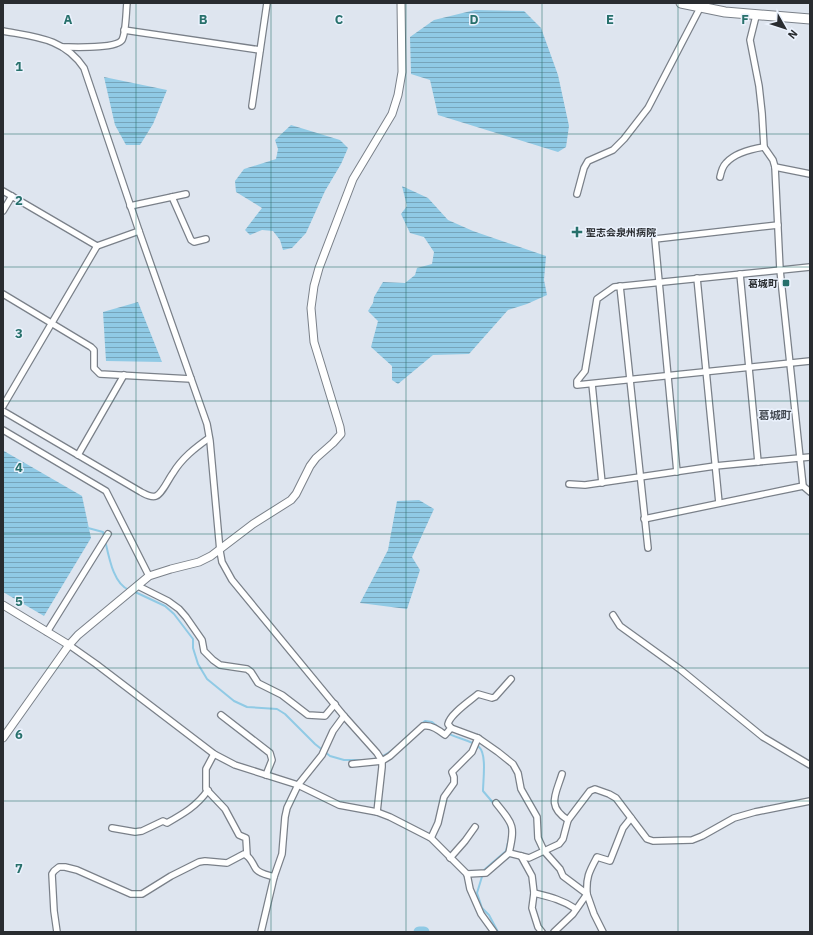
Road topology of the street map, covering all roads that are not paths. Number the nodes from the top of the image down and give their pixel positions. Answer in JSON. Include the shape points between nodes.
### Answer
{"nodes":[{"id":1,"x":127,"y":3,"type":"edge"},
{"id":2,"x":267,"y":3,"type":"edge"},
{"id":3,"x":401,"y":3,"type":"edge"},
{"id":4,"x":682,"y":3,"type":"edge"},
{"id":5,"x":700,"y":8,"type":"junction"},
{"id":6,"x":756,"y":16,"type":"junction"},
{"id":7,"x":810,"y":19,"type":"edge"},
{"id":8,"x":124,"y":30,"type":"junction"},
{"id":9,"x":3,"y":31,"type":"edge"},
{"id":10,"x":62,"y":47,"type":"junction"},
{"id":11,"x":260,"y":50,"type":"junction"},
{"id":12,"x":252,"y":106,"type":"dead end"},
{"id":13,"x":764,"y":147,"type":"junction"},
{"id":14,"x":774,"y":167,"type":"junction"},
{"id":15,"x":810,"y":174,"type":"edge"},
{"id":16,"x":720,"y":177,"type":"dead end"},
{"id":17,"x":3,"y":191,"type":"edge"},
{"id":18,"x":186,"y":194,"type":"dead end"},
{"id":19,"x":578,"y":194,"type":"dead end"},
{"id":20,"x":12,"y":196,"type":"junction"},
{"id":21,"x":172,"y":197,"type":"junction"},
{"id":22,"x":130,"y":206,"type":"junction"},
{"id":23,"x":3,"y":211,"type":"edge"},
{"id":24,"x":778,"y":225,"type":"junction"},
{"id":25,"x":139,"y":231,"type":"junction"},
{"id":26,"x":206,"y":239,"type":"dead end"},
{"id":27,"x":96,"y":246,"type":"junction"},
{"id":28,"x":810,"y":267,"type":"edge"},
{"id":29,"x":780,"y":270,"type":"junction"},
{"id":30,"x":740,"y":274,"type":"junction"},
{"id":31,"x":697,"y":278,"type":"junction"},
{"id":32,"x":658,"y":282,"type":"junction"},
{"id":33,"x":620,"y":286,"type":"junction"},
{"id":34,"x":3,"y":294,"type":"edge"},
{"id":35,"x":52,"y":323,"type":"junction"},
{"id":36,"x":810,"y":361,"type":"edge"},
{"id":37,"x":790,"y":363,"type":"junction"},
{"id":38,"x":748,"y":367,"type":"junction"},
{"id":39,"x":705,"y":372,"type":"junction"},
{"id":40,"x":124,"y":375,"type":"junction"},
{"id":41,"x":668,"y":376,"type":"junction"},
{"id":42,"x":191,"y":379,"type":"junction"},
{"id":43,"x":630,"y":380,"type":"junction"},
{"id":44,"x":592,"y":384,"type":"junction"},
{"id":45,"x":3,"y":406,"type":"edge"},
{"id":46,"x":3,"y":411,"type":"edge"},
{"id":47,"x":3,"y":430,"type":"edge"},
{"id":48,"x":209,"y":438,"type":"junction"},
{"id":49,"x":78,"y":455,"type":"junction"},
{"id":50,"x":810,"y":457,"type":"edge"},
{"id":51,"x":800,"y":458,"type":"junction"},
{"id":52,"x":758,"y":462,"type":"junction"},
{"id":53,"x":715,"y":466,"type":"junction"},
{"id":54,"x":677,"y":472,"type":"junction"},
{"id":55,"x":640,"y":478,"type":"junction"},
{"id":56,"x":569,"y":484,"type":"dead end"},
{"id":57,"x":602,"y":484,"type":"junction"},
{"id":58,"x":803,"y":486,"type":"junction"},
{"id":59,"x":810,"y":492,"type":"edge"},
{"id":60,"x":719,"y":503,"type":"junction"},
{"id":61,"x":644,"y":519,"type":"junction"},
{"id":62,"x":108,"y":534,"type":"dead end"},
{"id":63,"x":648,"y":548,"type":"dead end"},
{"id":64,"x":220,"y":551,"type":"junction"},
{"id":65,"x":149,"y":576,"type":"junction"},
{"id":66,"x":138,"y":586,"type":"junction"},
{"id":67,"x":3,"y":605,"type":"edge"},
{"id":68,"x":613,"y":616,"type":"dead end"},
{"id":69,"x":47,"y":632,"type":"junction"},
{"id":70,"x":69,"y":646,"type":"junction"},
{"id":71,"x":511,"y":679,"type":"dead end"},
{"id":72,"x":335,"y":704,"type":"junction"},
{"id":73,"x":221,"y":715,"type":"dead end"},
{"id":74,"x":344,"y":716,"type":"junction"},
{"id":75,"x":451,"y":728,"type":"junction"},
{"id":76,"x":3,"y":738,"type":"edge"},
{"id":77,"x":478,"y":738,"type":"junction"},
{"id":78,"x":214,"y":754,"type":"junction"},
{"id":79,"x":382,"y":761,"type":"junction"},
{"id":80,"x":352,"y":764,"type":"dead end"},
{"id":81,"x":810,"y":765,"type":"edge"},
{"id":82,"x":562,"y":774,"type":"dead end"},
{"id":83,"x":266,"y":775,"type":"junction"},
{"id":84,"x":298,"y":785,"type":"junction"},
{"id":85,"x":208,"y":790,"type":"junction"},
{"id":86,"x":810,"y":801,"type":"edge"},
{"id":87,"x":496,"y":803,"type":"dead end"},
{"id":88,"x":377,"y":812,"type":"junction"},
{"id":89,"x":631,"y":818,"type":"junction"},
{"id":90,"x":568,"y":820,"type":"junction"},
{"id":91,"x":475,"y":827,"type":"dead end"},
{"id":92,"x":112,"y":828,"type":"dead end"},
{"id":93,"x":431,"y":838,"type":"junction"},
{"id":94,"x":544,"y":851,"type":"junction"},
{"id":95,"x":509,"y":854,"type":"junction"},
{"id":96,"x":247,"y":855,"type":"junction"},
{"id":97,"x":520,"y":856,"type":"junction"},
{"id":98,"x":450,"y":858,"type":"junction"},
{"id":99,"x":467,"y":874,"type":"junction"},
{"id":100,"x":274,"y":877,"type":"junction"},
{"id":101,"x":534,"y":893,"type":"junction"},
{"id":102,"x":587,"y":894,"type":"junction"},
{"id":103,"x":576,"y":909,"type":"junction"},
{"id":104,"x":57,"y":932,"type":"edge"},
{"id":105,"x":261,"y":932,"type":"edge"},
{"id":106,"x":494,"y":932,"type":"edge"},
{"id":107,"x":542,"y":932,"type":"edge"},
{"id":108,"x":554,"y":932,"type":"edge"},
{"id":109,"x":603,"y":932,"type":"edge"}],
"edges":[{"from":1,"to":8,"type":"street"},
{"from":2,"to":11,"type":"street"},
{"from":3,"to":64,"type":"street","via":[[402,72],[398,95],[392,114],[353,179],[314,286],[311,308],[314,342],[341,434],[316,458],[291,500],[253,524]]},
{"from":4,"to":5,"type":"main road"},
{"from":5,"to":6,"type":"main road"},
{"from":5,"to":19,"type":"street","via":[[648,108],[613,150],[588,161]]},
{"from":6,"to":7,"type":"main road"},
{"from":6,"to":13,"type":"street","via":[[750,40],[759,86]]},
{"from":8,"to":10,"type":"street","via":[[118,44],[93,48]]},
{"from":8,"to":11,"type":"street"},
{"from":9,"to":10,"type":"street","via":[[40,38]]},
{"from":10,"to":22,"type":"street","via":[[77,58],[84,68]]},
{"from":11,"to":12,"type":"street"},
{"from":13,"to":14,"type":"street","via":[[773,160]]},
{"from":13,"to":16,"type":"street","via":[[748,150],[730,158],[725,163]]},
{"from":14,"to":15,"type":"street"},
{"from":14,"to":24,"type":"street"},
{"from":17,"to":20,"type":"street"},
{"from":18,"to":21,"type":"street"},
{"from":20,"to":23,"type":"street"},
{"from":20,"to":27,"type":"street"},
{"from":21,"to":22,"type":"street"},
{"from":21,"to":26,"type":"street","via":[[191,240],[194,242]]},
{"from":22,"to":25,"type":"street"},
{"from":24,"to":29,"type":"street"},
{"from":24,"to":32,"type":"street","via":[[655,239]]},
{"from":25,"to":27,"type":"street"},
{"from":25,"to":42,"type":"street"},
{"from":27,"to":35,"type":"street"},
{"from":28,"to":29,"type":"street"},
{"from":29,"to":30,"type":"street"},
{"from":29,"to":37,"type":"street"},
{"from":30,"to":31,"type":"street"},
{"from":30,"to":38,"type":"street"},
{"from":31,"to":32,"type":"street"},
{"from":31,"to":39,"type":"street"},
{"from":32,"to":33,"type":"street"},
{"from":32,"to":41,"type":"street"},
{"from":33,"to":43,"type":"street"},
{"from":33,"to":44,"type":"street","via":[[614,286],[597,299],[585,371],[577,385]]},
{"from":34,"to":35,"type":"street"},
{"from":35,"to":40,"type":"street","via":[[94,350],[94,368],[100,374]]},
{"from":35,"to":45,"type":"street"},
{"from":36,"to":37,"type":"street"},
{"from":37,"to":38,"type":"street"},
{"from":37,"to":51,"type":"street"},
{"from":38,"to":39,"type":"street"},
{"from":38,"to":52,"type":"street"},
{"from":39,"to":41,"type":"street"},
{"from":39,"to":53,"type":"street"},
{"from":40,"to":42,"type":"street"},
{"from":40,"to":49,"type":"street"},
{"from":41,"to":43,"type":"street"},
{"from":41,"to":54,"type":"street"},
{"from":42,"to":48,"type":"street","via":[[207,424]]},
{"from":43,"to":44,"type":"street"},
{"from":43,"to":55,"type":"street"},
{"from":44,"to":57,"type":"street"},
{"from":46,"to":49,"type":"street"},
{"from":47,"to":65,"type":"street","via":[[106,491]]},
{"from":48,"to":49,"type":"street","via":[[185,457],[159,494],[153,496],[141,492]]},
{"from":48,"to":64,"type":"street"},
{"from":50,"to":51,"type":"street"},
{"from":51,"to":52,"type":"street"},
{"from":51,"to":58,"type":"street"},
{"from":52,"to":53,"type":"street"},
{"from":53,"to":54,"type":"street"},
{"from":53,"to":60,"type":"street"},
{"from":54,"to":55,"type":"street"},
{"from":55,"to":57,"type":"street"},
{"from":55,"to":61,"type":"street"},
{"from":56,"to":57,"type":"street"},
{"from":58,"to":59,"type":"street"},
{"from":58,"to":60,"type":"street"},
{"from":60,"to":61,"type":"street"},
{"from":61,"to":63,"type":"street"},
{"from":62,"to":69,"type":"street"},
{"from":64,"to":65,"type":"street","via":[[200,562]]},
{"from":64,"to":72,"type":"street","via":[[222,562],[232,580]]},
{"from":65,"to":66,"type":"street"},
{"from":66,"to":70,"type":"street","via":[[78,635]]},
{"from":66,"to":72,"type":"street","via":[[178,609],[202,640],[207,655],[220,665],[247,669],[258,683],[282,695],[308,715],[325,716]]},
{"from":67,"to":69,"type":"street"},
{"from":68,"to":81,"type":"street","via":[[620,626],[681,670],[763,737]]},
{"from":69,"to":70,"type":"street"},
{"from":70,"to":76,"type":"street"},
{"from":70,"to":78,"type":"street"},
{"from":71,"to":75,"type":"street","via":[[495,698],[478,694],[449,720]]},
{"from":72,"to":74,"type":"street"},
{"from":73,"to":83,"type":"street","via":[[270,753],[272,760]]},
{"from":74,"to":79,"type":"street"},
{"from":74,"to":84,"type":"street","via":[[333,731],[322,755]]},
{"from":75,"to":77,"type":"street"},
{"from":75,"to":79,"type":"street","via":[[445,735],[431,726],[423,726]]},
{"from":77,"to":93,"type":"street","via":[[472,752],[452,772],[454,783],[444,797],[438,823]]},
{"from":77,"to":94,"type":"street","via":[[516,768],[521,789],[537,818],[538,838]]},
{"from":78,"to":83,"type":"street","via":[[235,765]]},
{"from":78,"to":85,"type":"street","via":[[206,769]]},
{"from":79,"to":80,"type":"street"},
{"from":79,"to":88,"type":"street"},
{"from":82,"to":90,"type":"street","via":[[553,801],[557,811]]},
{"from":83,"to":84,"type":"street"},
{"from":84,"to":88,"type":"street","via":[[339,805]]},
{"from":84,"to":100,"type":"street","via":[[287,808],[282,854]]},
{"from":85,"to":92,"type":"street","via":[[194,806],[167,823],[163,821],[135,832]]},
{"from":85,"to":96,"type":"street","via":[[225,809],[239,835],[246,838]]},
{"from":86,"to":89,"type":"street","via":[[734,818],[692,840],[647,839]]},
{"from":87,"to":95,"type":"street","via":[[513,826]]},
{"from":88,"to":93,"type":"street"},
{"from":89,"to":90,"type":"street","via":[[616,798],[595,789],[590,791]]},
{"from":89,"to":102,"type":"street","via":[[623,828],[610,861],[596,857],[589,871]]},
{"from":90,"to":94,"type":"street","via":[[563,839],[559,844]]},
{"from":91,"to":98,"type":"street"},
{"from":93,"to":98,"type":"street"},
{"from":94,"to":97,"type":"street","via":[[529,858]]},
{"from":94,"to":102,"type":"street","via":[[563,876]]},
{"from":95,"to":97,"type":"street"},
{"from":95,"to":99,"type":"street","via":[[486,873]]},
{"from":96,"to":100,"type":"street","via":[[256,869]]},
{"from":96,"to":104,"type":"street","via":[[244,854],[227,864],[199,862],[137,895],[77,870],[59,867],[52,874]]},
{"from":97,"to":101,"type":"street","via":[[532,876]]},
{"from":98,"to":99,"type":"street"},
{"from":99,"to":106,"type":"street","via":[[470,889],[481,914]]},
{"from":100,"to":105,"type":"street"},
{"from":101,"to":103,"type":"street","via":[[566,902]]},
{"from":101,"to":107,"type":"street","via":[[532,908]]},
{"from":102,"to":103,"type":"street"},
{"from":102,"to":109,"type":"street"},
{"from":103,"to":108,"type":"street"}]}
